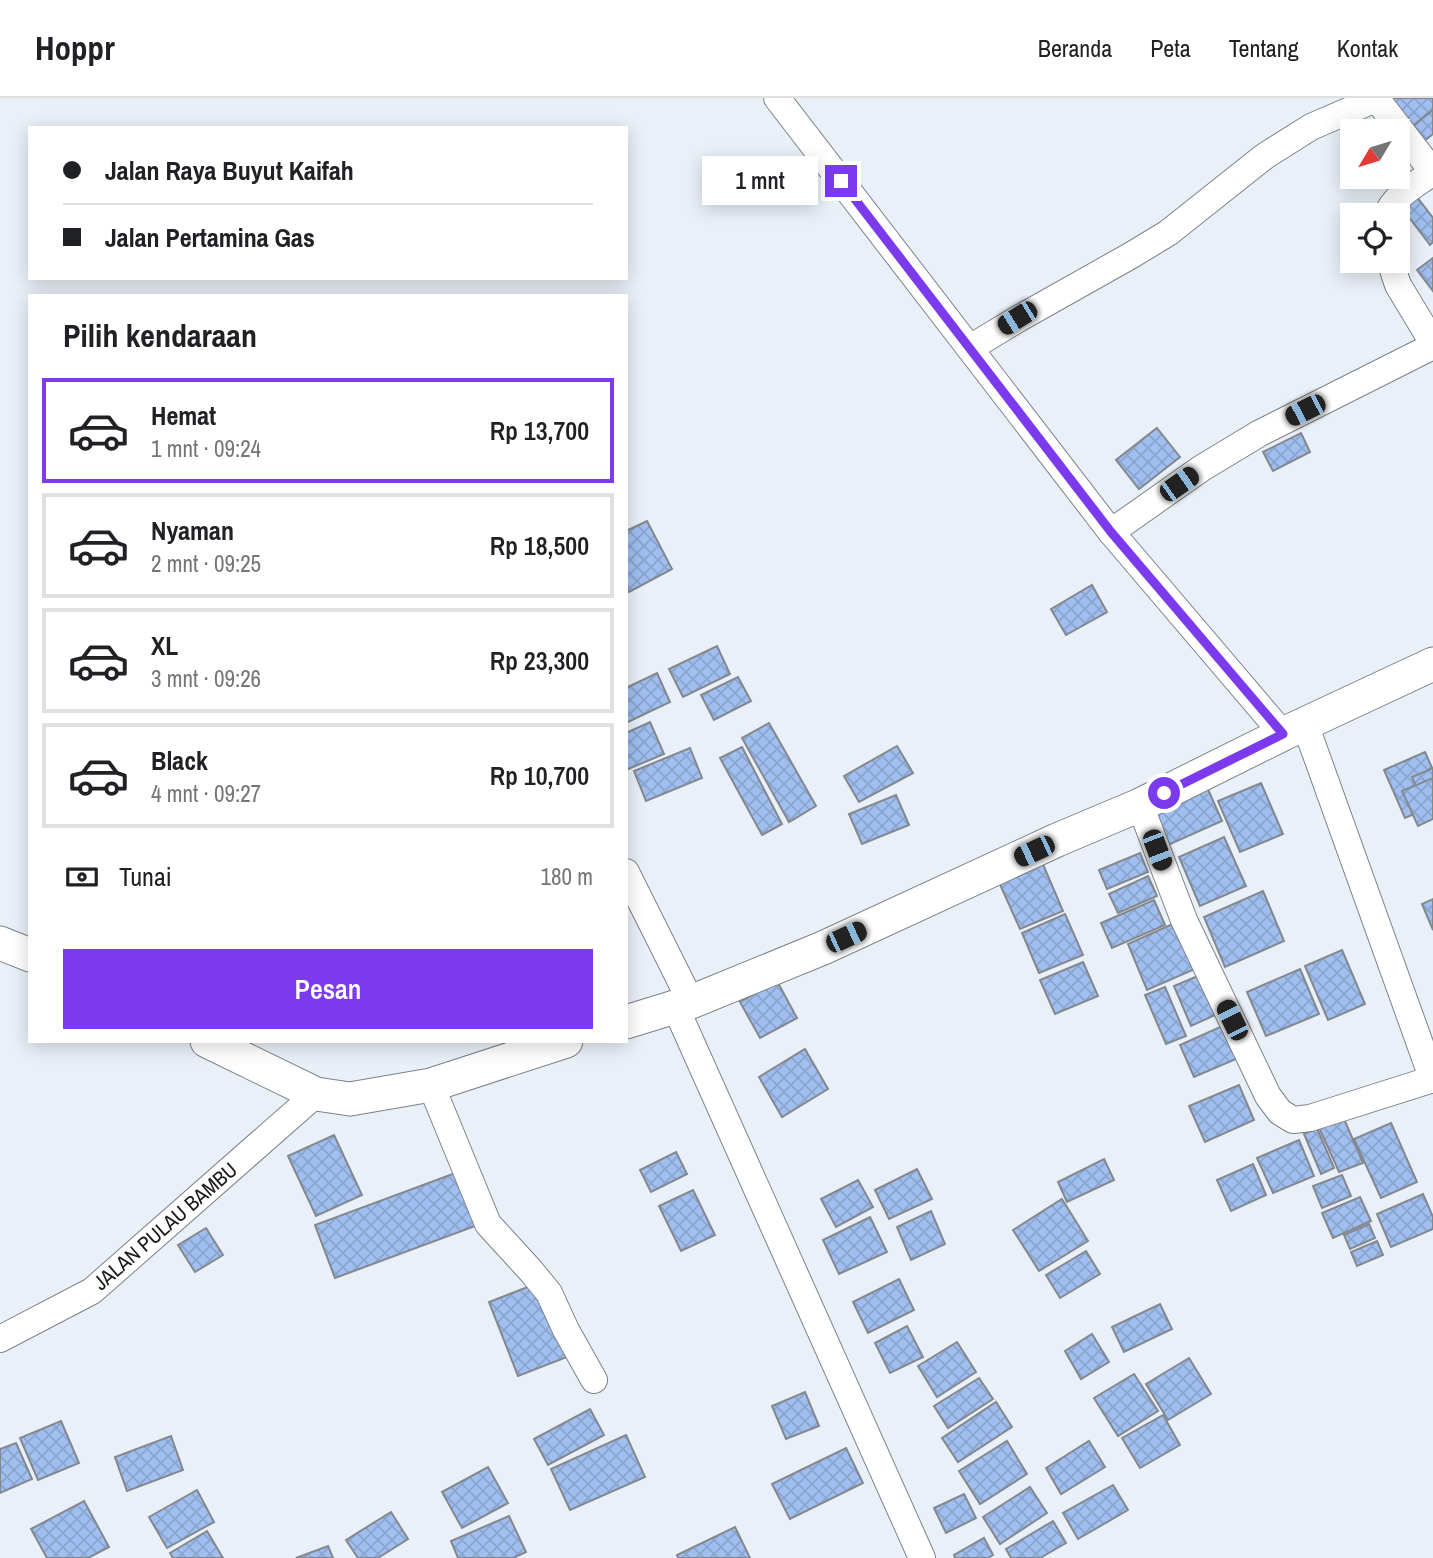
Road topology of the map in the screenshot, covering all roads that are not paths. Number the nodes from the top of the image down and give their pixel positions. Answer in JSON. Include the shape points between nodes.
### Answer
{"nodes":[{"id":1,"x":777,"y":98,"type":"edge"},
{"id":2,"x":1433,"y":172,"type":"edge"},
{"id":3,"x":1394,"y":203,"type":"edge"},
{"id":4,"x":1394,"y":273,"type":"edge"},
{"id":5,"x":1433,"y":344,"type":"edge"},
{"id":6,"x":970,"y":348,"type":"junction"},
{"id":7,"x":1111,"y":532,"type":"junction"},
{"id":8,"x":1433,"y":664,"type":"edge"},
{"id":9,"x":1294,"y":729,"type":"junction"},
{"id":10,"x":1140,"y":804,"type":"junction"},
{"id":11,"x":628,"y":877,"type":"edge"},
{"id":12,"x":0,"y":943,"type":"edge"},
{"id":13,"x":28,"y":954,"type":"edge"},
{"id":14,"x":683,"y":1004,"type":"junction"},
{"id":15,"x":628,"y":1021,"type":"edge"},
{"id":16,"x":211,"y":1043,"type":"edge"},
{"id":17,"x":560,"y":1043,"type":"edge"},
{"id":18,"x":1433,"y":1079,"type":"edge"},
{"id":19,"x":431,"y":1085,"type":"junction"},
{"id":20,"x":316,"y":1094,"type":"junction"},
{"id":21,"x":0,"y":1339,"type":"edge"},
{"id":22,"x":594,"y":1380,"type":"dead end"},
{"id":23,"x":922,"y":1558,"type":"edge"}],
"edges":[{"from":1,"to":6,"type":"street"},
{"from":2,"to":3,"type":"street"},
{"from":2,"to":6,"type":"street","via":[[1382,106],[1371,101],[1311,127],[1265,156],[1168,233]]},
{"from":4,"to":5,"type":"street"},
{"from":5,"to":7,"type":"street","via":[[1259,433]]},
{"from":6,"to":7,"type":"street"},
{"from":7,"to":9,"type":"street"},
{"from":8,"to":9,"type":"street"},
{"from":9,"to":10,"type":"street"},
{"from":9,"to":18,"type":"street"},
{"from":10,"to":14,"type":"street","via":[[823,948]]},
{"from":10,"to":18,"type":"street","via":[[1184,920],[1268,1096],[1280,1112],[1293,1121],[1310,1118]]},
{"from":11,"to":14,"type":"street"},
{"from":12,"to":13,"type":"street"},
{"from":14,"to":15,"type":"street"},
{"from":14,"to":23,"type":"street"},
{"from":16,"to":20,"type":"street"},
{"from":17,"to":19,"type":"street"},
{"from":19,"to":20,"type":"street","via":[[350,1099]]},
{"from":19,"to":22,"type":"street","via":[[488,1224],[549,1293]]},
{"from":20,"to":21,"type":"street","name":"JALAN PULAU BAMBU","via":[[92,1291]]}]}
